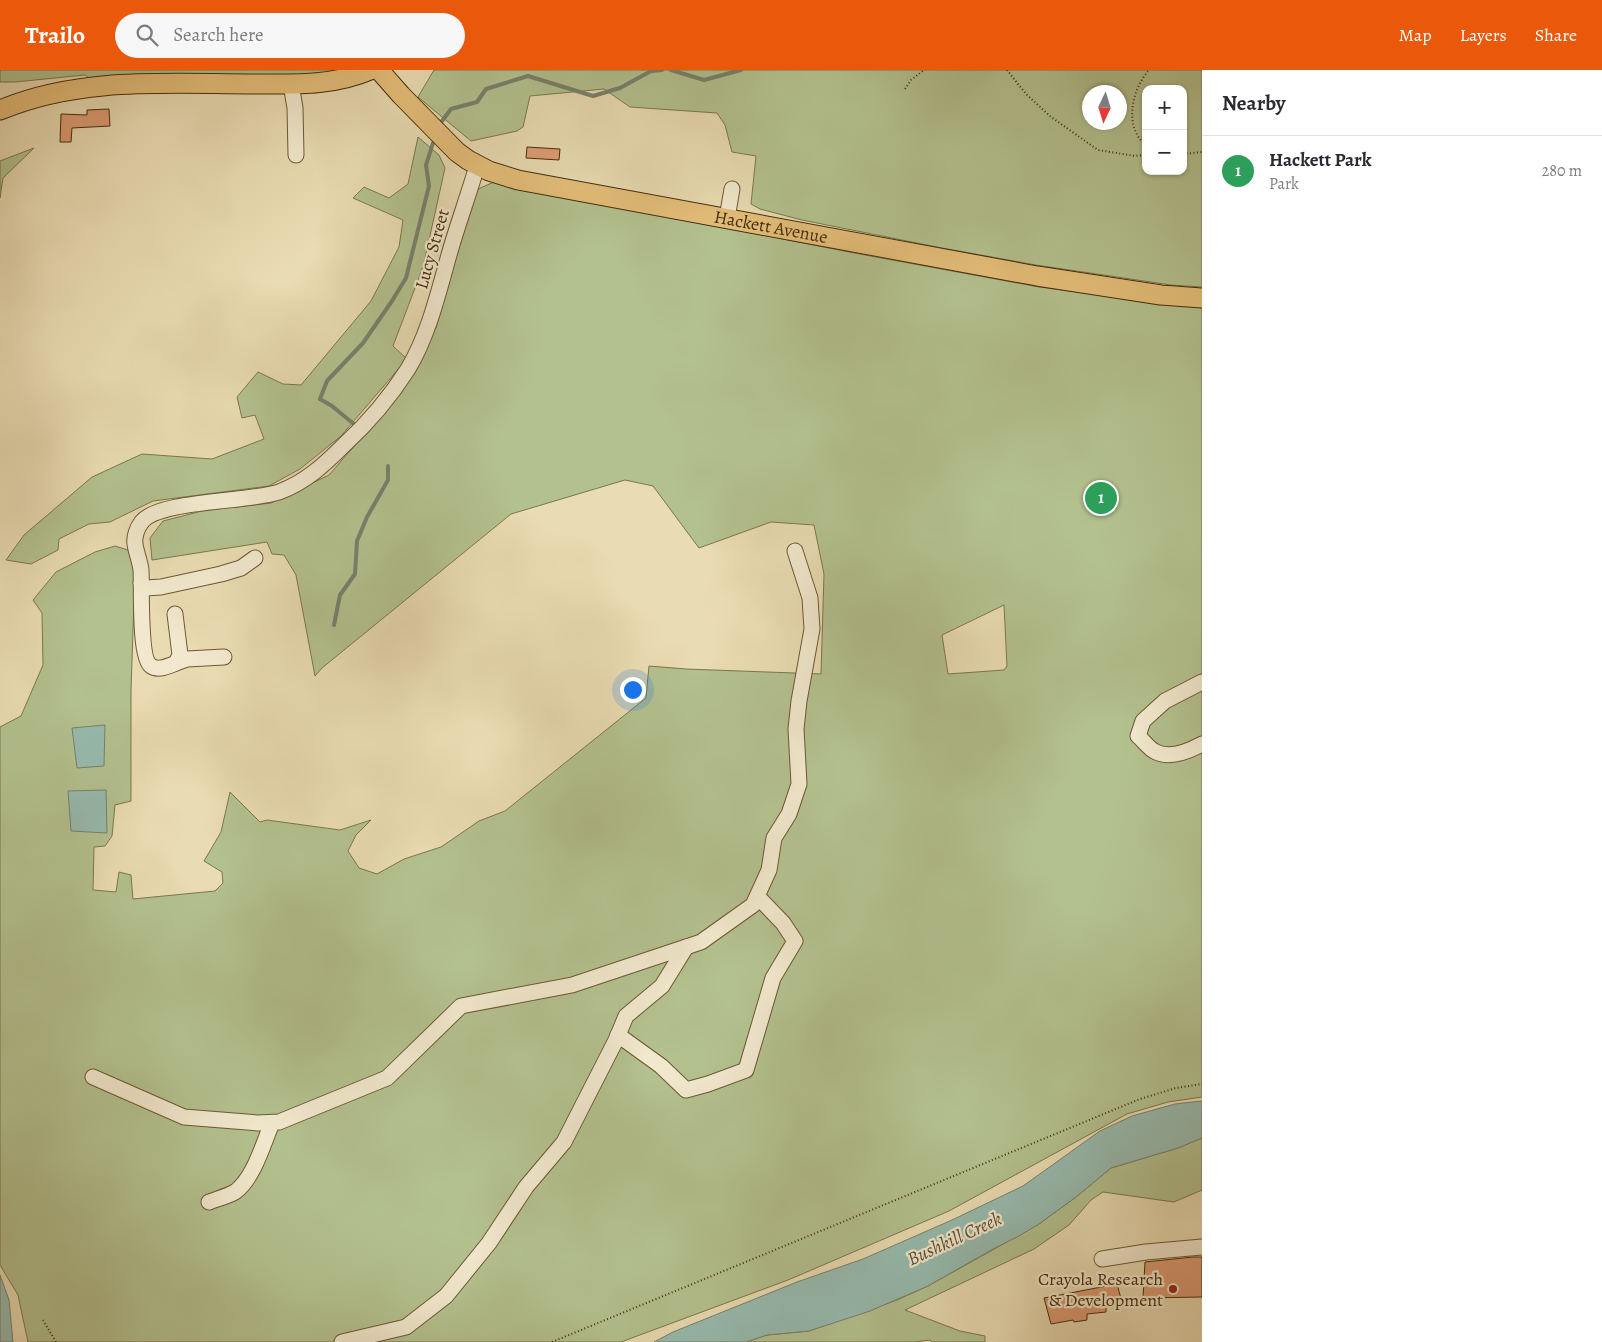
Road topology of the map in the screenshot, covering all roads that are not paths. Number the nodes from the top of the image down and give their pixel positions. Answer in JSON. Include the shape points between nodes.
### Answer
{"nodes":[{"id":1,"x":370,"y":70,"type":"edge"},
{"id":2,"x":379,"y":70,"type":"edge"},
{"id":3,"x":291,"y":84,"type":"junction"},
{"id":4,"x":0,"y":110,"type":"edge"},
{"id":5,"x":296,"y":155,"type":"dead end"},
{"id":6,"x":478,"y":166,"type":"junction"},
{"id":7,"x":732,"y":189,"type":"dead end"},
{"id":8,"x":727,"y":218,"type":"junction"},
{"id":9,"x":1202,"y":298,"type":"edge"},
{"id":10,"x":795,"y":551,"type":"dead end"},
{"id":11,"x":255,"y":558,"type":"dead end"},
{"id":12,"x":141,"y":584,"type":"junction"},
{"id":13,"x":175,"y":614,"type":"dead end"},
{"id":14,"x":224,"y":657,"type":"dead end"},
{"id":15,"x":176,"y":663,"type":"junction"},
{"id":16,"x":1202,"y":682,"type":"edge"},
{"id":17,"x":1202,"y":744,"type":"edge"},
{"id":18,"x":758,"y":897,"type":"junction"},
{"id":19,"x":686,"y":947,"type":"junction"},
{"id":20,"x":618,"y":1035,"type":"junction"},
{"id":21,"x":93,"y":1077,"type":"dead end"},
{"id":22,"x":272,"y":1122,"type":"junction"},
{"id":23,"x":209,"y":1202,"type":"dead end"},
{"id":24,"x":1202,"y":1247,"type":"edge"},
{"id":25,"x":1102,"y":1259,"type":"dead end"},
{"id":26,"x":342,"y":1342,"type":"edge"}],
"edges":[{"from":1,"to":3,"type":"main road","via":[[352,78]]},
{"from":2,"to":6,"type":"main road","name":"Hackett Avenue","via":[[448,144]]},
{"from":3,"to":4,"type":"main road","via":[[95,86],[42,95]]},
{"from":3,"to":5,"type":"street"},
{"from":6,"to":8,"type":"main road","name":"Hackett Avenue","via":[[518,180]]},
{"from":6,"to":12,"type":"street","name":"Lucy Street","via":[[436,304],[408,368],[387,399],[362,429],[304,481],[277,493],[150,514],[136,532]]},
{"from":7,"to":8,"type":"street"},
{"from":8,"to":9,"type":"main road","name":"Hackett Avenue","via":[[1038,276]]},
{"from":10,"to":18,"type":"street","via":[[810,598],[812,629],[796,729],[799,784],[789,814],[774,838],[768,870]]},
{"from":11,"to":12,"type":"street","via":[[241,568],[221,574],[161,587],[146,588]]},
{"from":12,"to":15,"type":"street","via":[[142,630],[147,660],[155,667]]},
{"from":13,"to":15,"type":"street","via":[[180,655]]},
{"from":14,"to":15,"type":"street","via":[[187,659]]},
{"from":16,"to":17,"type":"street","via":[[1165,700],[1143,722],[1138,736],[1154,752],[1165,756]]},
{"from":18,"to":19,"type":"street","via":[[754,905],[701,942]]},
{"from":18,"to":20,"type":"street","via":[[783,922],[795,941],[773,978],[746,1070],[686,1090]]},
{"from":19,"to":20,"type":"street","via":[[662,986],[626,1016]]},
{"from":19,"to":22,"type":"street","via":[[572,985],[461,1006],[387,1078],[279,1122]]},
{"from":20,"to":26,"type":"street","via":[[564,1142],[526,1187],[489,1243],[446,1296],[406,1327]]},
{"from":21,"to":22,"type":"street","via":[[184,1117]]},
{"from":22,"to":23,"type":"street","via":[[257,1161],[243,1183],[234,1192]]},
{"from":24,"to":25,"type":"street"}]}
